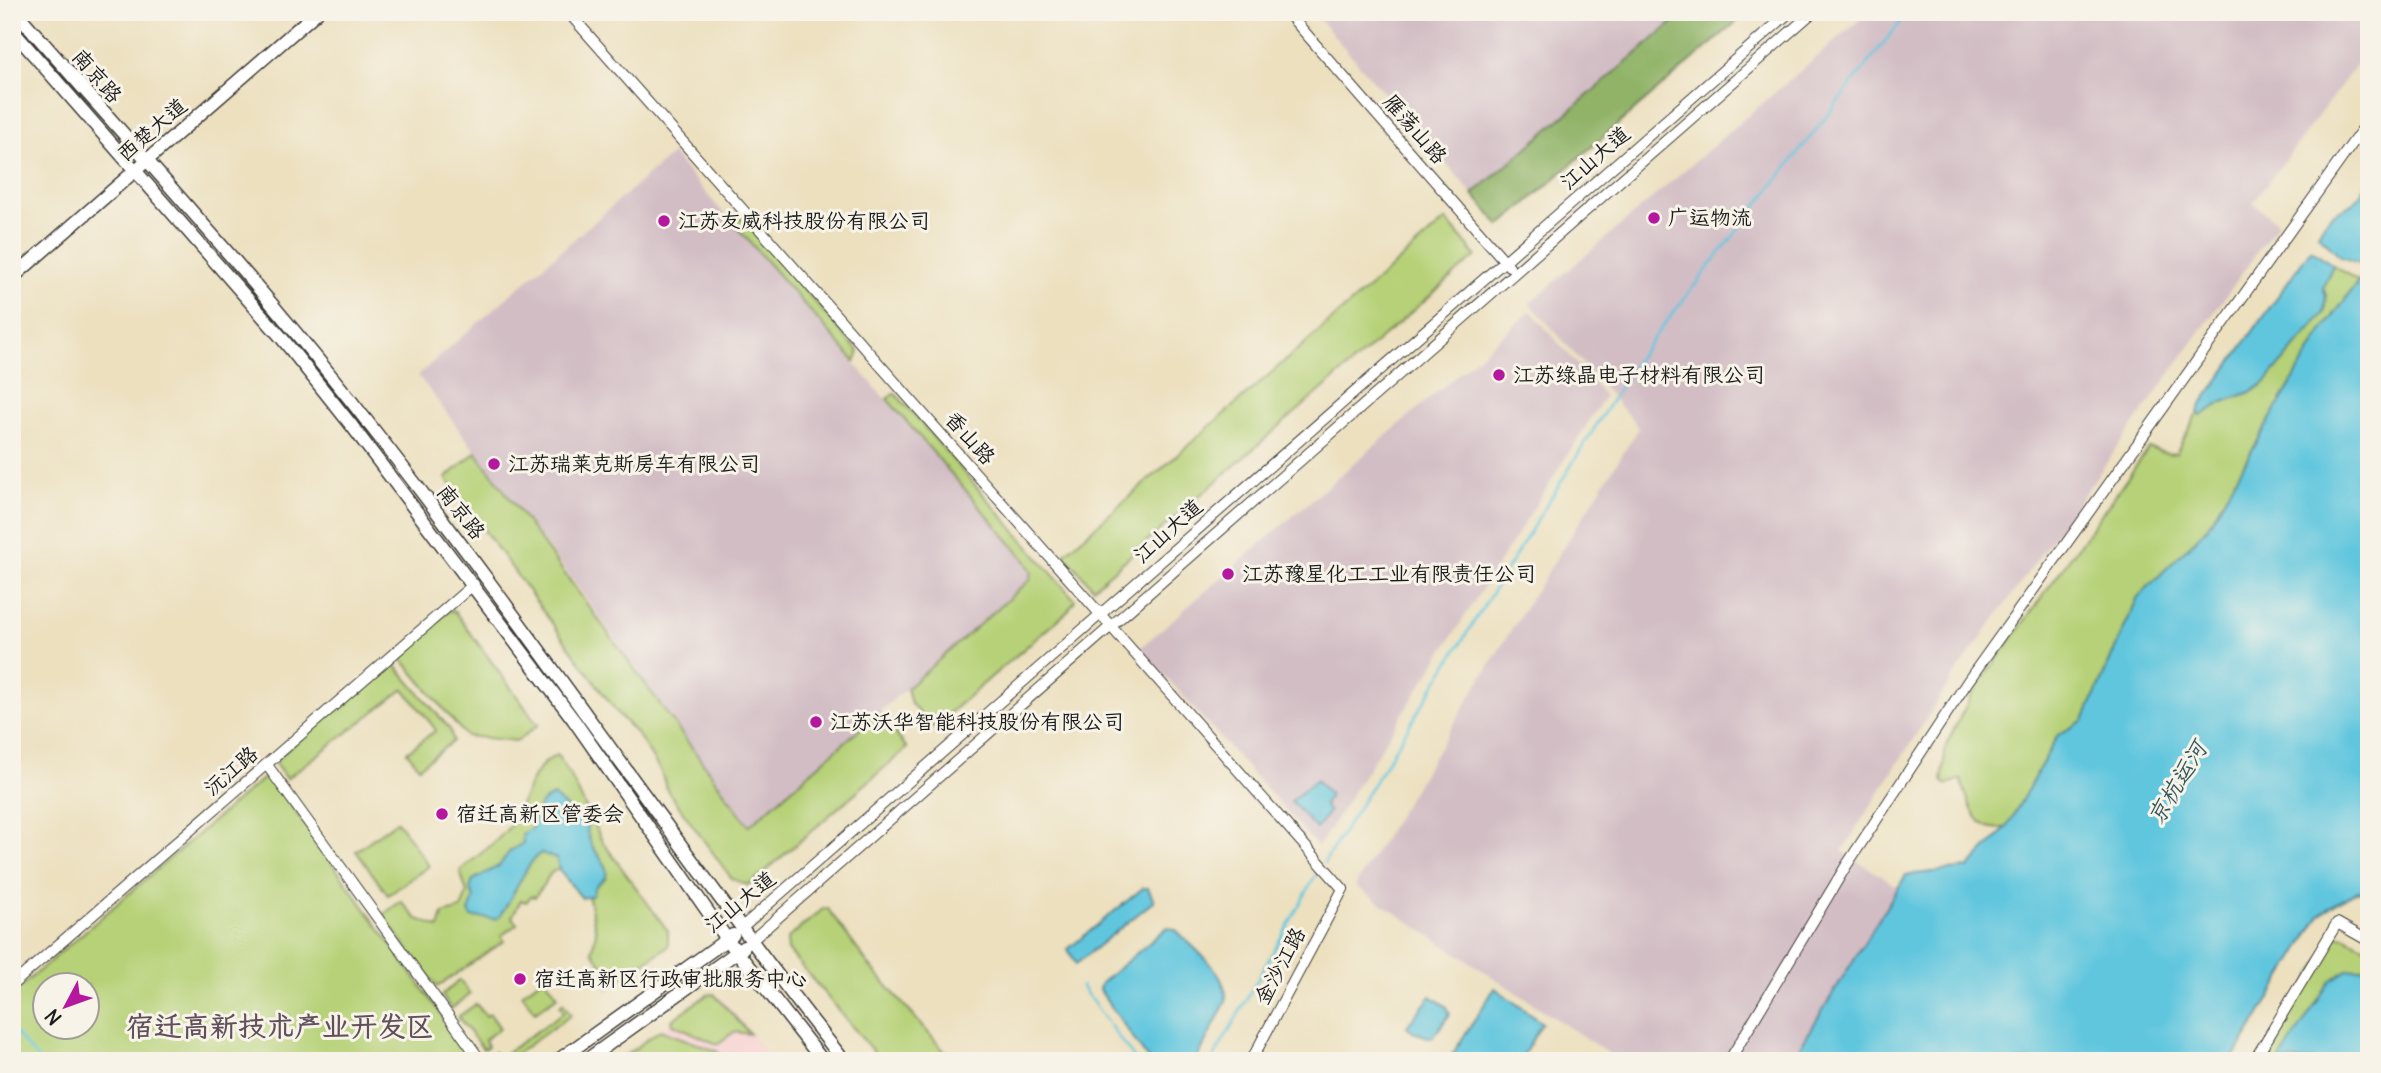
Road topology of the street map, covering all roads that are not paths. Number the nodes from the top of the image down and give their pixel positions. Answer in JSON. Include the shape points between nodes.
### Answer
{"nodes":[{"id":1,"x":16,"y":12,"type":"edge"},
{"id":2,"x":317,"y":12,"type":"edge"},
{"id":3,"x":568,"y":12,"type":"edge"},
{"id":4,"x":1287,"y":12,"type":"edge"},
{"id":5,"x":1790,"y":12,"type":"edge"},
{"id":6,"x":1813,"y":12,"type":"edge"},
{"id":7,"x":12,"y":30,"type":"edge"},
{"id":8,"x":2369,"y":120,"type":"edge"},
{"id":9,"x":141,"y":165,"type":"junction"},
{"id":10,"x":1506,"y":262,"type":"junction"},
{"id":11,"x":1514,"y":271,"type":"junction"},
{"id":12,"x":12,"y":278,"type":"edge"},
{"id":13,"x":474,"y":584,"type":"junction"},
{"id":14,"x":1102,"y":617,"type":"junction"},
{"id":15,"x":1112,"y":628,"type":"junction"},
{"id":16,"x":267,"y":765,"type":"junction"},
{"id":17,"x":1343,"y":889,"type":"joint"},
{"id":18,"x":741,"y":928,"type":"junction"},
{"id":19,"x":727,"y":939,"type":"junction"},
{"id":20,"x":2369,"y":941,"type":"edge"},
{"id":21,"x":751,"y":942,"type":"junction"},
{"id":22,"x":737,"y":952,"type":"junction"},
{"id":23,"x":12,"y":985,"type":"edge"},
{"id":24,"x":481,"y":1061,"type":"edge"},
{"id":25,"x":556,"y":1061,"type":"edge"},
{"id":26,"x":585,"y":1061,"type":"edge"},
{"id":27,"x":823,"y":1061,"type":"edge"},
{"id":28,"x":844,"y":1061,"type":"edge"},
{"id":29,"x":1251,"y":1061,"type":"edge"},
{"id":30,"x":1729,"y":1061,"type":"edge"},
{"id":31,"x":2254,"y":1061,"type":"edge"}],
"edges":[{"from":1,"to":9,"type":"main road","name":"南京路"},
{"from":2,"to":9,"type":"main road","name":"西楚大道"},
{"from":3,"to":14,"type":"street","name":"香山路"},
{"from":4,"to":10,"type":"street","name":"雁荡山路"},
{"from":5,"to":10,"type":"street","name":"江山大道"},
{"from":6,"to":11,"type":"street","name":"江山大道"},
{"from":7,"to":9,"type":"main road","name":"南京路"},
{"from":8,"to":30,"type":"street","via":[[1968,681],[1846,866]]},
{"from":9,"to":12,"type":"main road","name":"西楚大道"},
{"from":9,"to":13,"type":"main road","name":"南京路"},
{"from":9,"to":18,"type":"main road","name":"南京路","via":[[291,327],[365,419],[498,592]]},
{"from":10,"to":11,"type":"street","name":"雁荡山路"},
{"from":10,"to":14,"type":"street","name":"江山大道","via":[[1293,444]]},
{"from":11,"to":15,"type":"street","name":"江山大道"},
{"from":13,"to":16,"type":"street","name":"沅江路"},
{"from":13,"to":19,"type":"main road","name":"南京路"},
{"from":14,"to":15,"type":"street","name":"香山路"},
{"from":14,"to":18,"type":"street","name":"江山大道"},
{"from":15,"to":17,"type":"street","name":"香山路"},
{"from":15,"to":21,"type":"street","name":"江山大道"},
{"from":16,"to":23,"type":"street","name":"沅江路"},
{"from":16,"to":24,"type":"street"},
{"from":17,"to":29,"type":"street","name":"金沙江路"},
{"from":18,"to":19,"type":"main road","name":"江山大道"},
{"from":18,"to":21,"type":"main road","name":"南京路"},
{"from":19,"to":22,"type":"main road","name":"南京路"},
{"from":19,"to":25,"type":"main road","name":"江山大道"},
{"from":20,"to":31,"type":"street","via":[[2337,923]]},
{"from":21,"to":22,"type":"main road","name":"江山大道"},
{"from":21,"to":28,"type":"main road","name":"南京路"},
{"from":22,"to":26,"type":"main road","name":"江山大道"},
{"from":22,"to":27,"type":"main road","name":"南京路"}]}
